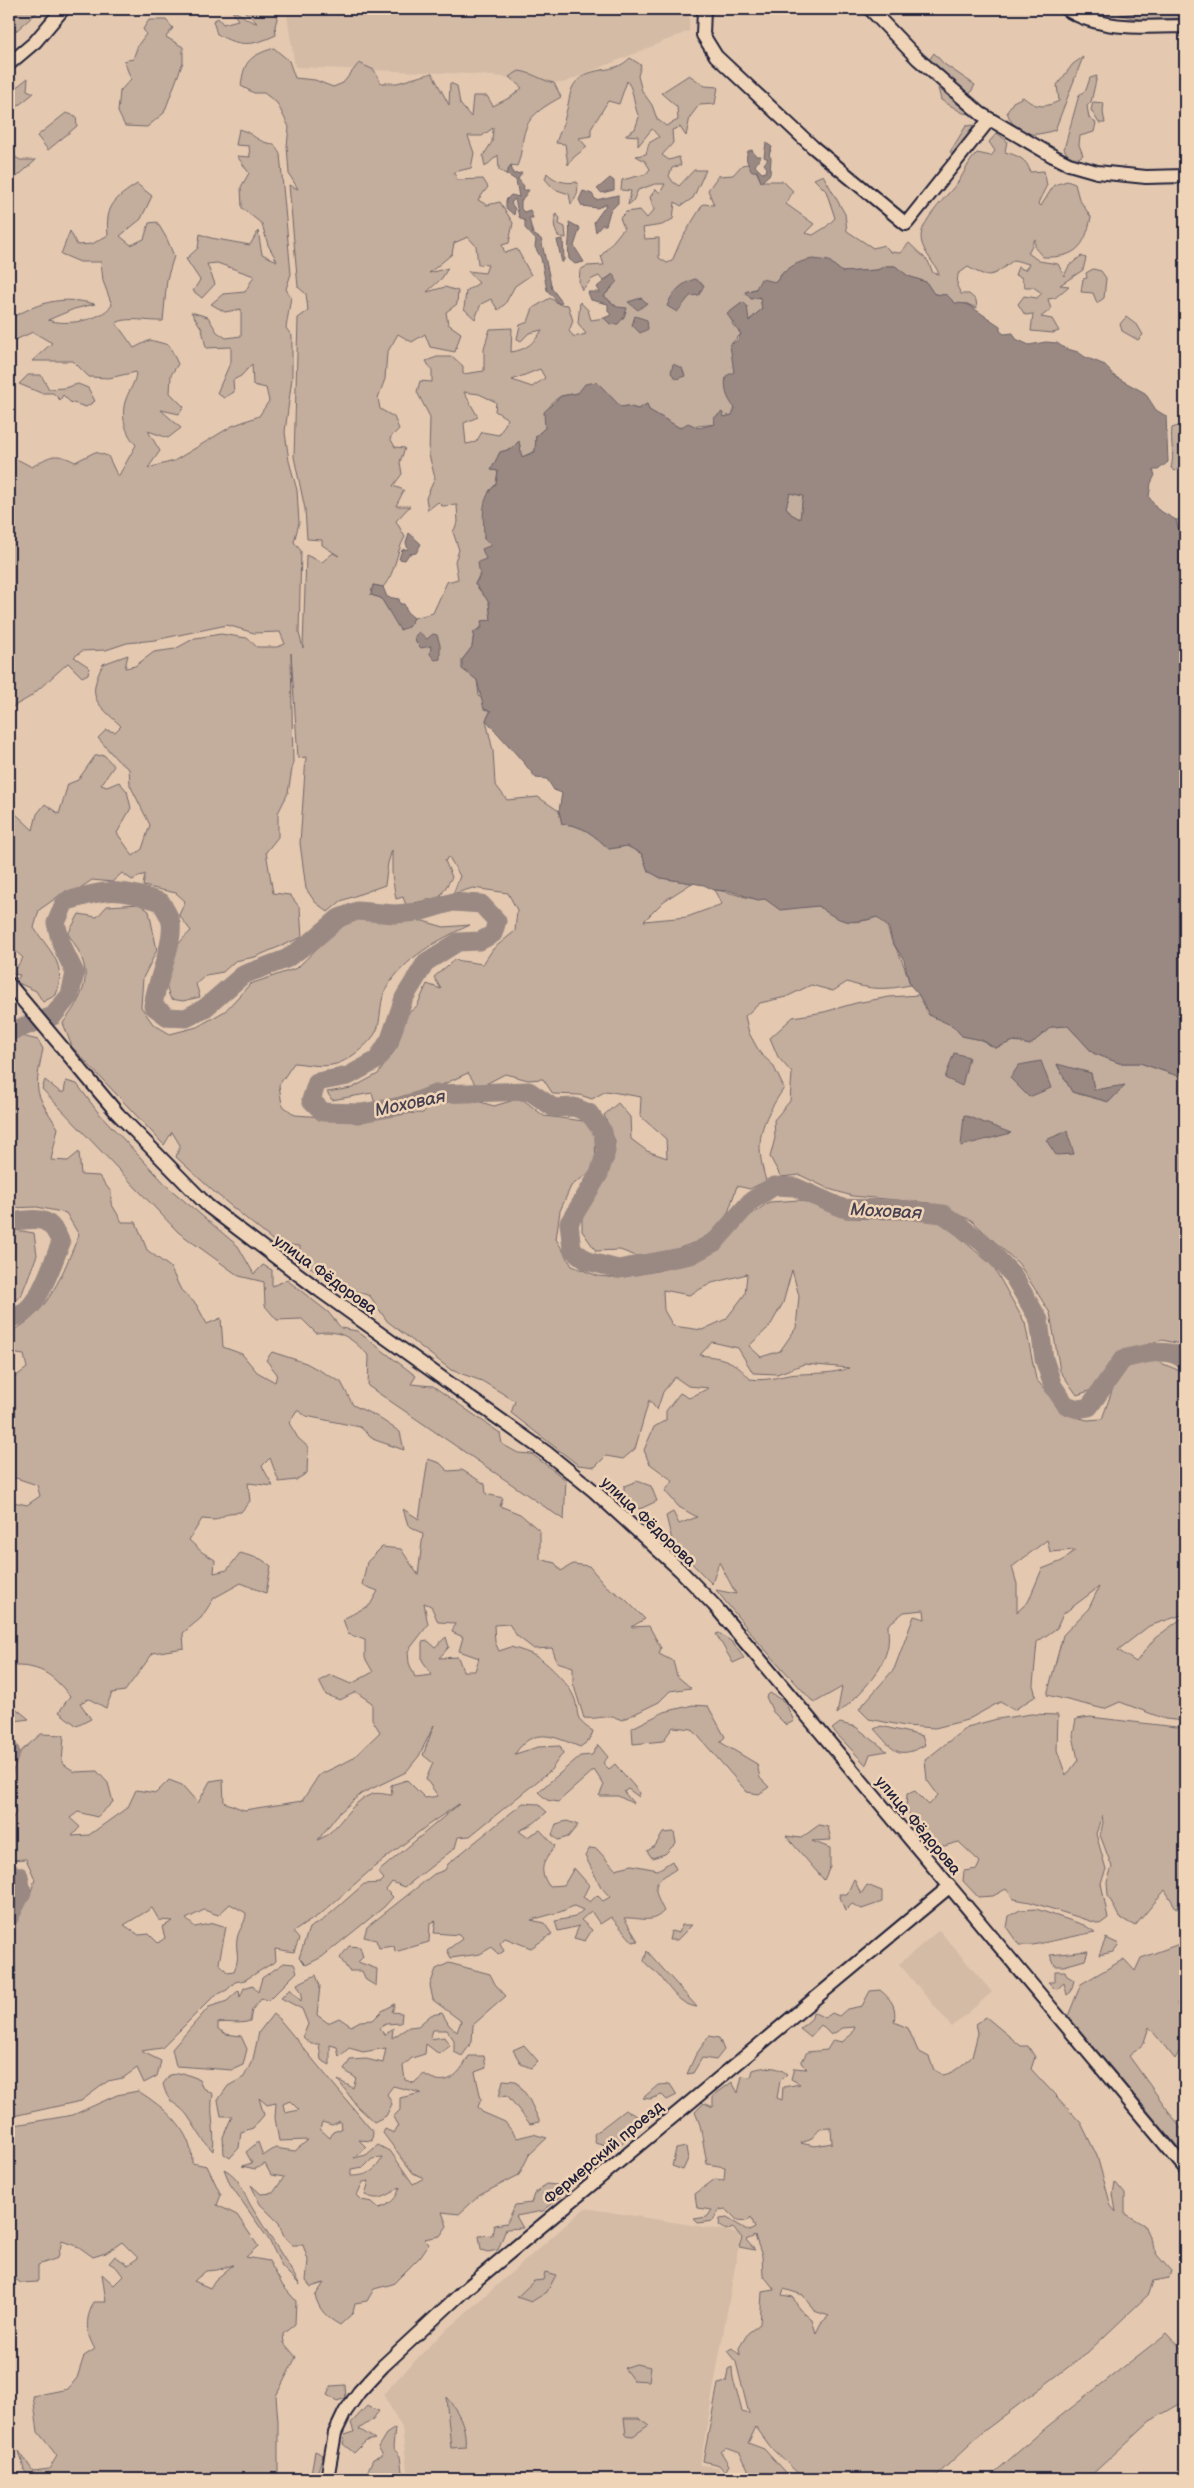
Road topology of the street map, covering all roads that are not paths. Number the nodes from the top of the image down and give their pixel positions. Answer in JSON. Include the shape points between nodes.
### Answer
{"nodes":[{"id":1,"x":63,"y":9,"type":"edge"},
{"id":2,"x":704,"y":9,"type":"edge"},
{"id":3,"x":870,"y":9,"type":"edge"},
{"id":4,"x":1066,"y":9,"type":"edge"},
{"id":5,"x":1185,"y":26,"type":"edge"},
{"id":6,"x":9,"y":64,"type":"edge"},
{"id":7,"x":989,"y":120,"type":"junction"},
{"id":8,"x":1185,"y":176,"type":"edge"},
{"id":9,"x":9,"y":984,"type":"edge"},
{"id":10,"x":949,"y":1887,"type":"junction"},
{"id":11,"x":1185,"y":2168,"type":"edge"},
{"id":12,"x":327,"y":2479,"type":"edge"}],
"edges":[{"from":1,"to":6,"type":"street","via":[[35,42]]},
{"from":2,"to":7,"type":"street","via":[[703,36],[716,56],[813,147],[906,224]]},
{"from":3,"to":7,"type":"street","via":[[940,79]]},
{"from":4,"to":5,"type":"street","via":[[1102,23]]},
{"from":7,"to":8,"type":"street","via":[[1069,164],[1096,172],[1146,177]]},
{"from":9,"to":10,"type":"street","name":"улица Фёдорова","via":[[118,1114],[208,1206],[319,1290],[547,1453],[638,1529],[714,1605]]},
{"from":10,"to":11,"type":"street","name":"улица Фёдорова"},
{"from":10,"to":12,"type":"street","name":"Фермерский проезд","via":[[506,2255],[383,2366],[345,2412],[335,2433]]}]}
